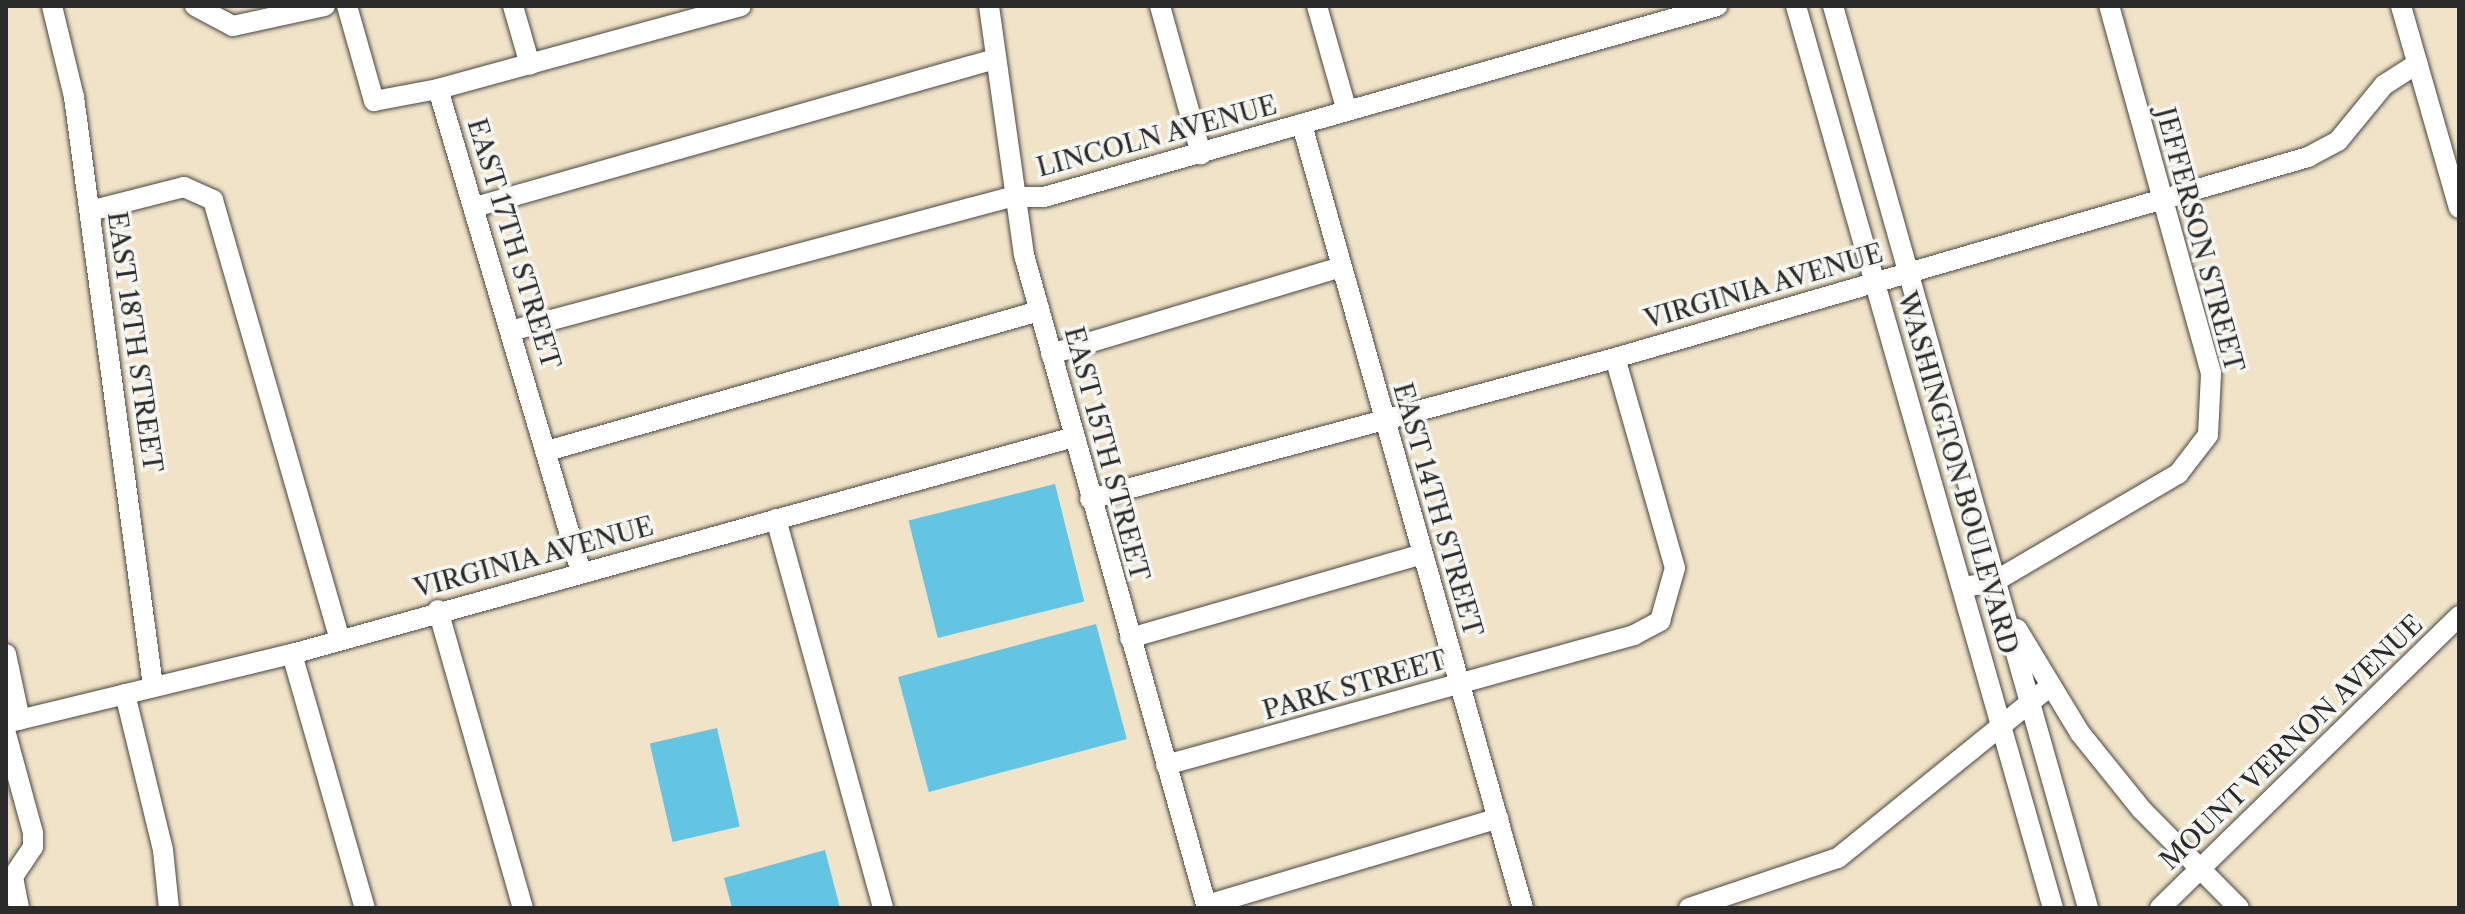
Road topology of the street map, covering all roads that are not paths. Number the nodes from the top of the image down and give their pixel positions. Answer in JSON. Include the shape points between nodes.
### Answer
{"nodes":[{"id":1,"x":52,"y":6,"type":"edge"},
{"id":2,"x":195,"y":6,"type":"edge"},
{"id":3,"x":325,"y":6,"type":"edge"},
{"id":4,"x":347,"y":6,"type":"edge"},
{"id":5,"x":513,"y":6,"type":"edge"},
{"id":6,"x":741,"y":6,"type":"edge"},
{"id":7,"x":989,"y":6,"type":"edge"},
{"id":8,"x":1160,"y":6,"type":"edge"},
{"id":9,"x":1317,"y":6,"type":"edge"},
{"id":10,"x":1717,"y":6,"type":"edge"},
{"id":11,"x":1796,"y":6,"type":"edge"},
{"id":12,"x":1833,"y":6,"type":"edge"},
{"id":13,"x":2109,"y":6,"type":"edge"},
{"id":14,"x":2401,"y":6,"type":"edge"},
{"id":15,"x":676,"y":15,"type":"edge"},
{"id":16,"x":995,"y":59,"type":"junction"},
{"id":17,"x":2418,"y":63,"type":"junction"},
{"id":18,"x":530,"y":65,"type":"junction"},
{"id":19,"x":438,"y":89,"type":"junction"},
{"id":20,"x":1347,"y":111,"type":"junction"},
{"id":21,"x":1302,"y":125,"type":"junction"},
{"id":22,"x":1201,"y":154,"type":"junction"},
{"id":23,"x":1011,"y":197,"type":"junction"},
{"id":24,"x":2163,"y":198,"type":"junction"},
{"id":25,"x":475,"y":207,"type":"junction"},
{"id":26,"x":2459,"y":208,"type":"edge"},
{"id":27,"x":90,"y":211,"type":"junction"},
{"id":28,"x":1341,"y":267,"type":"junction"},
{"id":29,"x":1910,"y":272,"type":"junction"},
{"id":30,"x":1877,"y":281,"type":"junction"},
{"id":31,"x":1039,"y":311,"type":"junction"},
{"id":32,"x":514,"y":330,"type":"junction"},
{"id":33,"x":1051,"y":354,"type":"junction"},
{"id":34,"x":1615,"y":358,"type":"junction"},
{"id":35,"x":1383,"y":421,"type":"junction"},
{"id":36,"x":1074,"y":437,"type":"junction"},
{"id":37,"x":547,"y":451,"type":"junction"},
{"id":38,"x":1090,"y":499,"type":"junction"},
{"id":39,"x":776,"y":519,"type":"junction"},
{"id":40,"x":1422,"y":554,"type":"junction"},
{"id":41,"x":581,"y":572,"type":"junction"},
{"id":42,"x":1992,"y":583,"type":"junction"},
{"id":43,"x":1962,"y":587,"type":"junction"},
{"id":44,"x":438,"y":610,"type":"junction"},
{"id":45,"x":2459,"y":616,"type":"edge"},
{"id":46,"x":1130,"y":638,"type":"junction"},
{"id":47,"x":340,"y":640,"type":"junction"},
{"id":48,"x":6,"y":654,"type":"edge"},
{"id":49,"x":292,"y":654,"type":"junction"},
{"id":50,"x":1460,"y":683,"type":"junction"},
{"id":51,"x":153,"y":686,"type":"junction"},
{"id":52,"x":2049,"y":687,"type":"junction"},
{"id":53,"x":125,"y":694,"type":"junction"},
{"id":54,"x":2032,"y":703,"type":"junction"},
{"id":55,"x":11,"y":726,"type":"edge"},
{"id":56,"x":2001,"y":729,"type":"junction"},
{"id":57,"x":10,"y":764,"type":"edge"},
{"id":58,"x":1166,"y":765,"type":"junction"},
{"id":59,"x":1498,"y":818,"type":"junction"},
{"id":60,"x":2199,"y":871,"type":"junction"},
{"id":61,"x":1207,"y":906,"type":"edge"},
{"id":62,"x":19,"y":908,"type":"edge"},
{"id":63,"x":169,"y":908,"type":"edge"},
{"id":64,"x":365,"y":908,"type":"edge"},
{"id":65,"x":523,"y":908,"type":"edge"},
{"id":66,"x":883,"y":908,"type":"edge"},
{"id":67,"x":1523,"y":908,"type":"edge"},
{"id":68,"x":1689,"y":908,"type":"edge"},
{"id":69,"x":2053,"y":908,"type":"edge"},
{"id":70,"x":2088,"y":908,"type":"edge"},
{"id":71,"x":2160,"y":908,"type":"edge"},
{"id":72,"x":2239,"y":908,"type":"edge"}],
"edges":[{"from":1,"to":27,"type":"street","name":"EAST 18TH STREET"},
{"from":2,"to":3,"type":"street","via":[[233,26]]},
{"from":4,"to":19,"type":"street","via":[[374,101]]},
{"from":5,"to":18,"type":"street"},
{"from":6,"to":15,"type":"street"},
{"from":7,"to":16,"type":"street","name":"EAST 15TH STREET"},
{"from":8,"to":22,"type":"street"},
{"from":9,"to":20,"type":"street"},
{"from":10,"to":20,"type":"street","name":"LINCOLN AVENUE"},
{"from":11,"to":30,"type":"street","name":"WASHINGTON BOULEVARD"},
{"from":12,"to":29,"type":"street","name":"WASHINGTON BOULEVARD"},
{"from":13,"to":24,"type":"street","name":"JEFFERSON STREET"},
{"from":14,"to":17,"type":"street"},
{"from":15,"to":18,"type":"street"},
{"from":16,"to":23,"type":"street","name":"EAST 15TH STREET"},
{"from":16,"to":25,"type":"street"},
{"from":17,"to":24,"type":"street","name":"VIRGINIA AVENUE","via":[[2384,85],[2360,120],[2328,146]]},
{"from":17,"to":26,"type":"street"},
{"from":18,"to":19,"type":"street"},
{"from":19,"to":25,"type":"street","name":"EAST 17TH STREET"},
{"from":20,"to":21,"type":"street","name":"LINCOLN AVENUE"},
{"from":21,"to":22,"type":"street","name":"LINCOLN AVENUE"},
{"from":21,"to":28,"type":"street","name":"EAST 14TH STREET"},
{"from":22,"to":23,"type":"street","name":"LINCOLN AVENUE","via":[[1044,197]]},
{"from":23,"to":31,"type":"street","name":"EAST 15TH STREET"},
{"from":23,"to":32,"type":"street","name":"LINCOLN AVENUE"},
{"from":24,"to":29,"type":"street","name":"VIRGINIA AVENUE"},
{"from":24,"to":42,"type":"street","name":"JEFFERSON STREET","via":[[2211,373],[2208,435],[2178,474]]},
{"from":25,"to":32,"type":"street","name":"EAST 17TH STREET"},
{"from":27,"to":47,"type":"street","via":[[184,187],[213,200]]},
{"from":27,"to":51,"type":"street","name":"EAST 18TH STREET"},
{"from":28,"to":33,"type":"street"},
{"from":28,"to":35,"type":"street","name":"EAST 14TH STREET"},
{"from":29,"to":30,"type":"street","name":"VIRGINIA AVENUE"},
{"from":29,"to":42,"type":"street","name":"WASHINGTON BOULEVARD"},
{"from":30,"to":34,"type":"street","name":"VIRGINIA AVENUE"},
{"from":30,"to":43,"type":"street","name":"WASHINGTON BOULEVARD"},
{"from":31,"to":33,"type":"street","name":"EAST 15TH STREET"},
{"from":31,"to":37,"type":"street"},
{"from":32,"to":37,"type":"street","name":"EAST 17TH STREET"},
{"from":33,"to":36,"type":"street","name":"EAST 15TH STREET"},
{"from":34,"to":35,"type":"street","name":"VIRGINIA AVENUE"},
{"from":34,"to":50,"type":"street","name":"PARK STREET","via":[[1675,568],[1666,610],[1634,635]]},
{"from":35,"to":38,"type":"street","name":"VIRGINIA AVENUE"},
{"from":35,"to":40,"type":"street","name":"EAST 14TH STREET"},
{"from":36,"to":38,"type":"street","name":"EAST 15TH STREET"},
{"from":36,"to":39,"type":"street","name":"VIRGINIA AVENUE"},
{"from":37,"to":41,"type":"street","name":"EAST 17TH STREET"},
{"from":38,"to":46,"type":"street","name":"EAST 15TH STREET"},
{"from":39,"to":41,"type":"street","name":"VIRGINIA AVENUE"},
{"from":39,"to":66,"type":"street","via":[[827,685]]},
{"from":40,"to":46,"type":"street"},
{"from":40,"to":50,"type":"street","name":"EAST 14TH STREET"},
{"from":41,"to":44,"type":"street","name":"VIRGINIA AVENUE"},
{"from":42,"to":43,"type":"street","name":"JEFFERSON STREET"},
{"from":42,"to":52,"type":"street"},
{"from":42,"to":54,"type":"street","name":"WASHINGTON BOULEVARD"},
{"from":43,"to":56,"type":"street","name":"WASHINGTON BOULEVARD"},
{"from":44,"to":47,"type":"street","name":"VIRGINIA AVENUE"},
{"from":44,"to":65,"type":"street"},
{"from":45,"to":60,"type":"street","name":"MOUNT VERNON AVENUE"},
{"from":46,"to":58,"type":"street","name":"EAST 15TH STREET"},
{"from":47,"to":49,"type":"street","name":"VIRGINIA AVENUE"},
{"from":48,"to":55,"type":"street"},
{"from":49,"to":51,"type":"street","name":"VIRGINIA AVENUE"},
{"from":49,"to":64,"type":"street"},
{"from":50,"to":58,"type":"street","name":"PARK STREET"},
{"from":50,"to":59,"type":"street","name":"EAST 14TH STREET"},
{"from":51,"to":53,"type":"street","name":"VIRGINIA AVENUE"},
{"from":52,"to":54,"type":"street"},
{"from":52,"to":60,"type":"street","via":[[2141,809]]},
{"from":53,"to":55,"type":"street","name":"VIRGINIA AVENUE"},
{"from":53,"to":63,"type":"street","via":[[163,850]]},
{"from":54,"to":56,"type":"street"},
{"from":54,"to":70,"type":"street","name":"WASHINGTON BOULEVARD"},
{"from":55,"to":57,"type":"street"},
{"from":56,"to":68,"type":"street","via":[[1838,858]]},
{"from":56,"to":69,"type":"street","name":"WASHINGTON BOULEVARD"},
{"from":57,"to":62,"type":"street","via":[[33,847],[16,866]]},
{"from":58,"to":61,"type":"street","name":"EAST 15TH STREET"},
{"from":59,"to":61,"type":"street"},
{"from":59,"to":67,"type":"street","name":"EAST 14TH STREET"},
{"from":60,"to":71,"type":"street","name":"MOUNT VERNON AVENUE"},
{"from":60,"to":72,"type":"street"}]}
